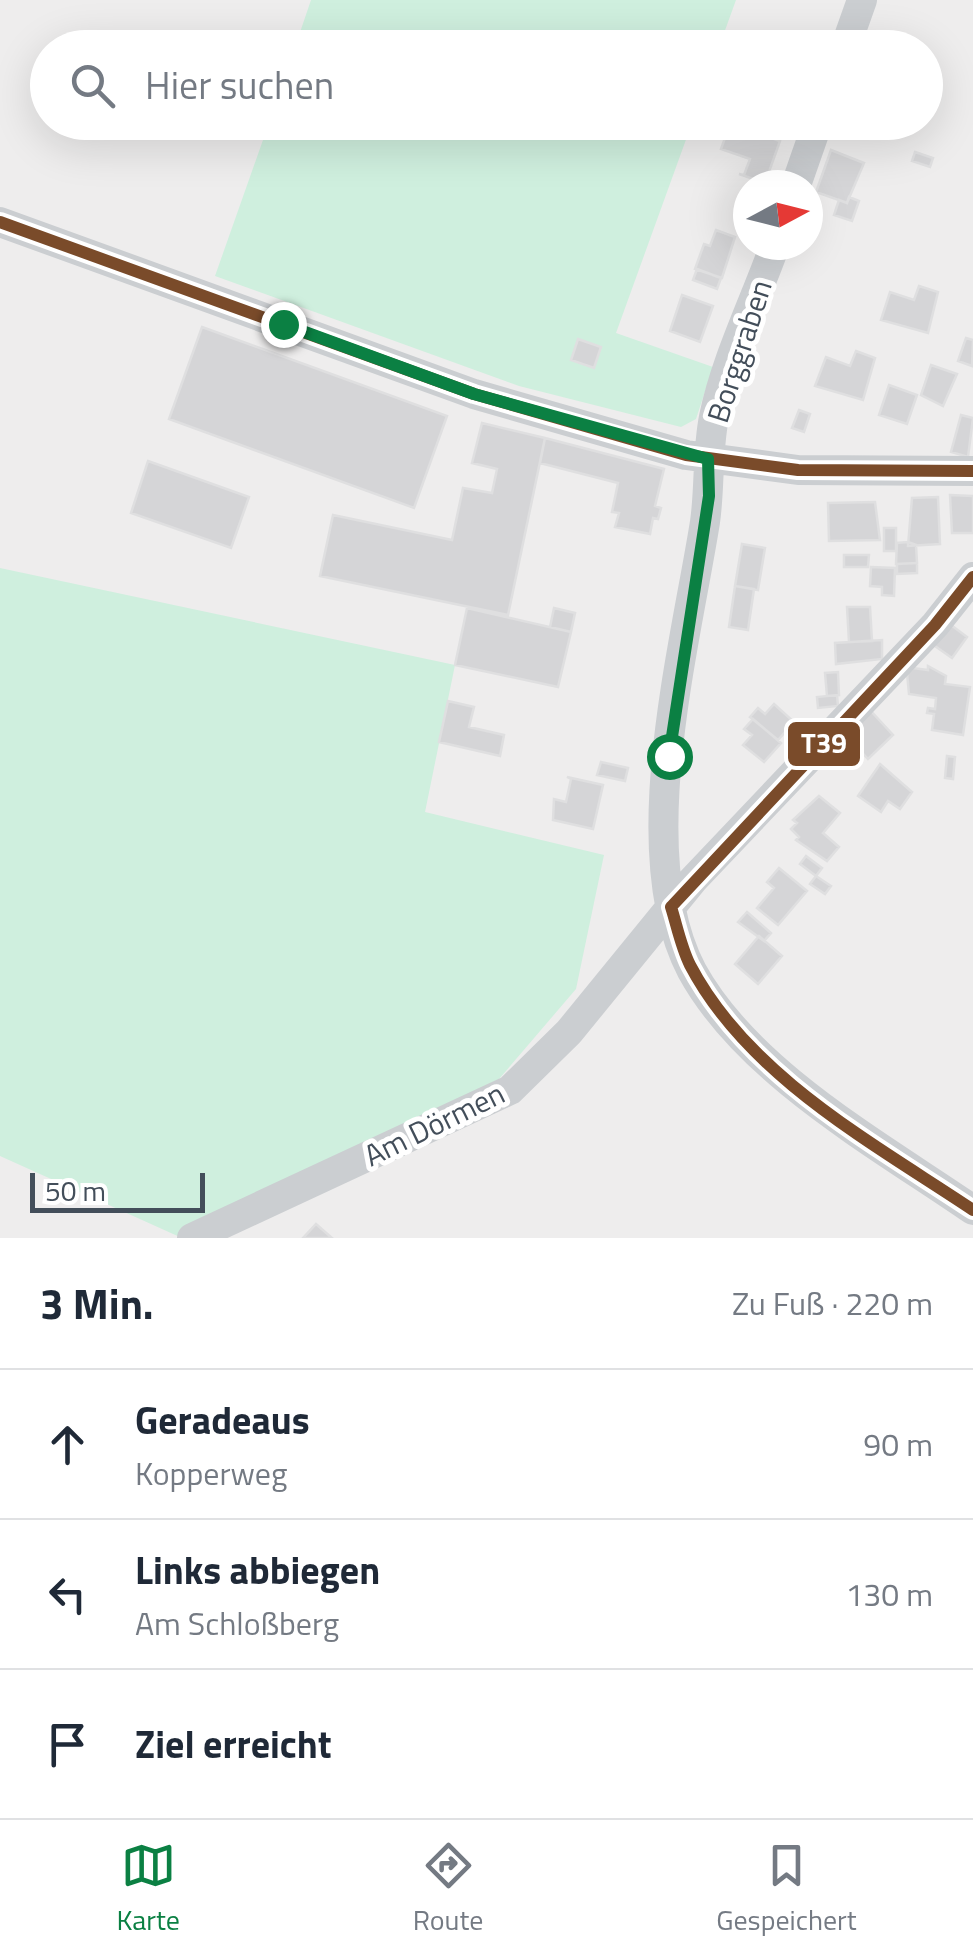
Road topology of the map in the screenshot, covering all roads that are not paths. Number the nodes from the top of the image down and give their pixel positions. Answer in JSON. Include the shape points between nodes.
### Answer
{"nodes":[{"id":1,"x":862,"y":0,"type":"edge"},
{"id":2,"x":851,"y":30,"type":"edge"},
{"id":3,"x":812,"y":140,"type":"edge"},
{"id":4,"x":801,"y":170,"type":"edge"},
{"id":5,"x":0,"y":222,"type":"edge"},
{"id":6,"x":770,"y":260,"type":"edge"},
{"id":7,"x":708,"y":459,"type":"junction"},
{"id":8,"x":973,"y":472,"type":"edge"},
{"id":9,"x":973,"y":577,"type":"edge"},
{"id":10,"x":671,"y":907,"type":"junction"},
{"id":11,"x":973,"y":1210,"type":"edge"},
{"id":12,"x":192,"y":1238,"type":"edge"}],
"edges":[{"from":1,"to":2,"type":"street"},
{"from":3,"to":4,"type":"street"},
{"from":5,"to":7,"type":"street","via":[[474,394]]},
{"from":6,"to":7,"type":"street","name":"Borggraben","via":[[714,415]]},
{"from":7,"to":8,"type":"street","via":[[798,470]]},
{"from":7,"to":10,"type":"street","name":"Borggraben","via":[[709,496],[661,841]]},
{"from":9,"to":10,"type":"street","name":"Am Dörmen"},
{"from":10,"to":11,"type":"street","name":"Borggraben","via":[[692,970],[748,1045]]},
{"from":10,"to":12,"type":"street","name":"Am Dörmen","via":[[568,1032],[510,1090]]}]}
